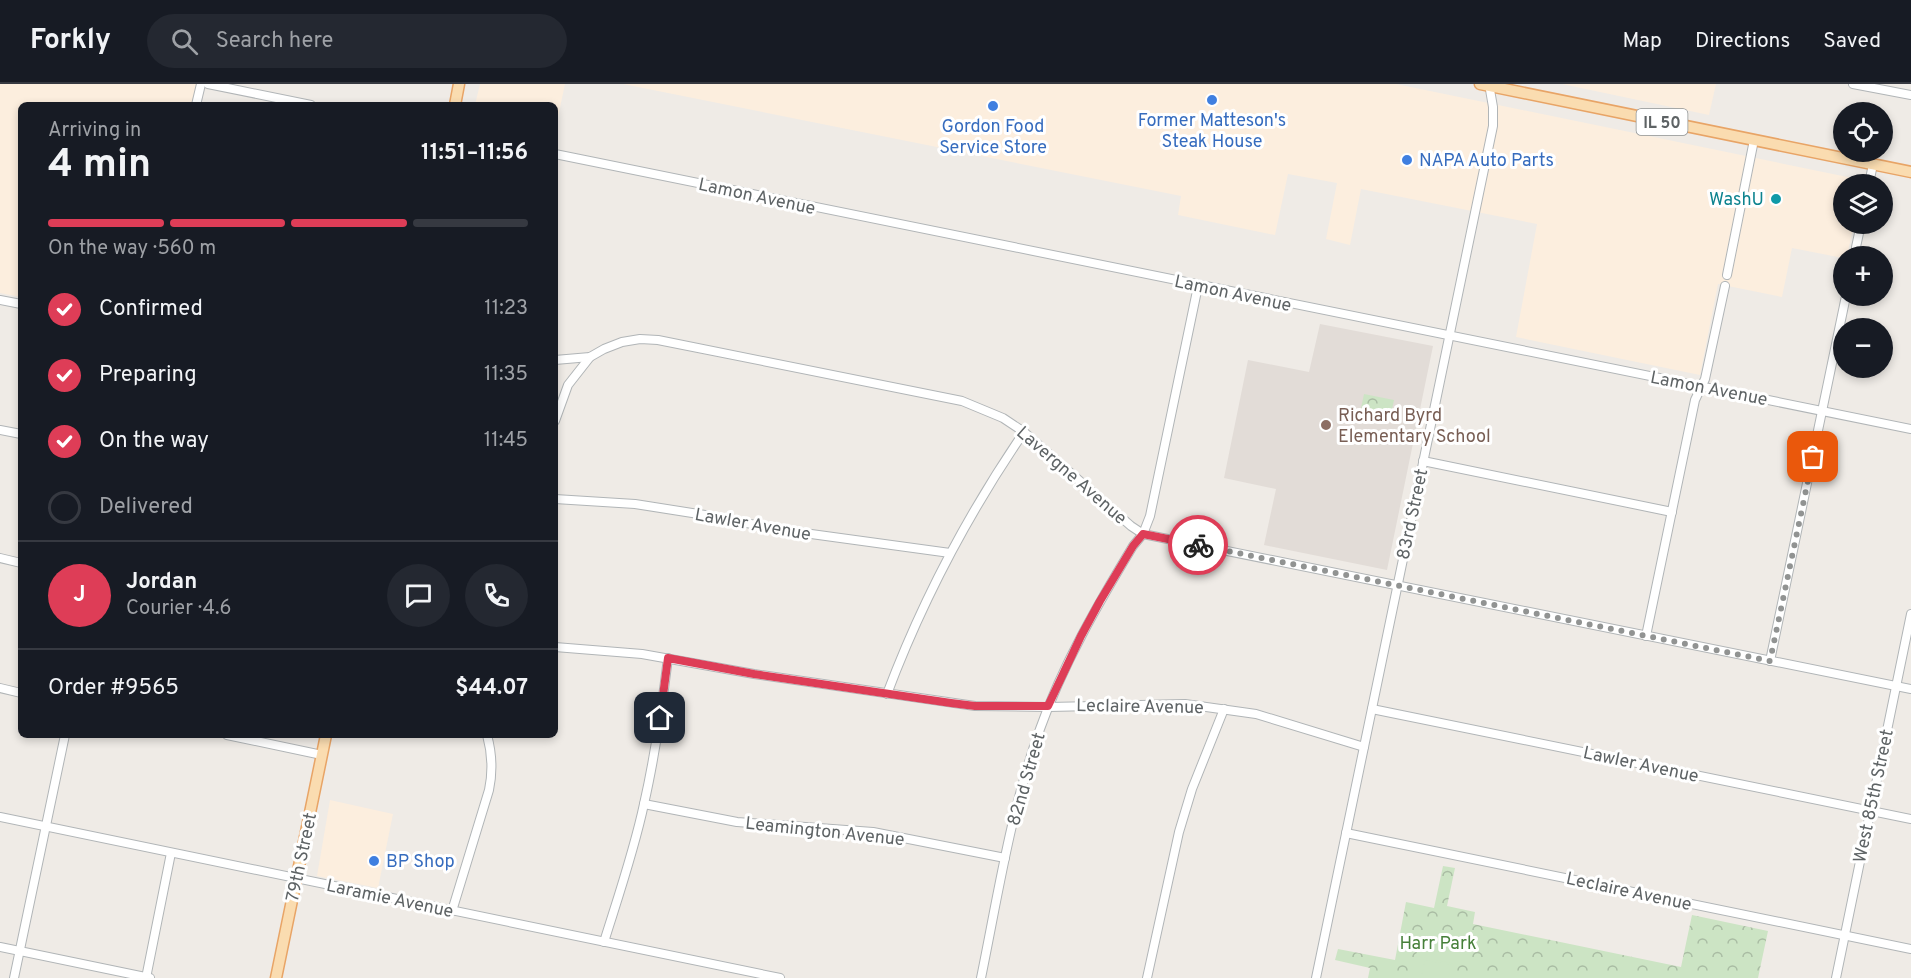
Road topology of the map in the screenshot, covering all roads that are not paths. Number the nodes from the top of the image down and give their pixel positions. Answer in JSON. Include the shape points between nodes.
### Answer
{"nodes":[{"id":1,"x":201,"y":84,"type":"edge"},
{"id":2,"x":208,"y":84,"type":"edge"},
{"id":3,"x":459,"y":84,"type":"edge"},
{"id":4,"x":1853,"y":84,"type":"edge"},
{"id":5,"x":1486,"y":85,"type":"edge"},
{"id":6,"x":1911,"y":95,"type":"edge"},
{"id":7,"x":197,"y":102,"type":"edge"},
{"id":8,"x":296,"y":102,"type":"edge"},
{"id":9,"x":456,"y":102,"type":"edge"},
{"id":10,"x":1754,"y":140,"type":"junction"},
{"id":11,"x":558,"y":155,"type":"edge"},
{"id":12,"x":1873,"y":164,"type":"junction"},
{"id":13,"x":1911,"y":172,"type":"edge"},
{"id":14,"x":1871,"y":174,"type":"edge"},
{"id":15,"x":1727,"y":275,"type":"dead end"},
{"id":16,"x":1198,"y":286,"type":"junction"},
{"id":17,"x":1725,"y":286,"type":"dead end"},
{"id":18,"x":0,"y":300,"type":"edge"},
{"id":19,"x":18,"y":303,"type":"edge"},
{"id":20,"x":1844,"y":306,"type":"edge"},
{"id":21,"x":1448,"y":337,"type":"junction"},
{"id":22,"x":590,"y":357,"type":"junction"},
{"id":23,"x":558,"y":360,"type":"edge"},
{"id":24,"x":1701,"y":387,"type":"junction"},
{"id":25,"x":1822,"y":411,"type":"junction"},
{"id":26,"x":558,"y":413,"type":"edge"},
{"id":27,"x":1911,"y":429,"type":"edge"},
{"id":28,"x":0,"y":430,"type":"edge"},
{"id":29,"x":1024,"y":432,"type":"junction"},
{"id":30,"x":18,"y":433,"type":"edge"},
{"id":31,"x":1423,"y":461,"type":"junction"},
{"id":32,"x":558,"y":499,"type":"edge"},
{"id":33,"x":1672,"y":512,"type":"junction"},
{"id":34,"x":1143,"y":534,"type":"junction"},
{"id":35,"x":950,"y":553,"type":"junction"},
{"id":36,"x":0,"y":558,"type":"edge"},
{"id":37,"x":18,"y":562,"type":"edge"},
{"id":38,"x":1398,"y":585,"type":"junction"},
{"id":39,"x":1911,"y":614,"type":"edge"},
{"id":40,"x":1646,"y":636,"type":"junction"},
{"id":41,"x":558,"y":647,"type":"edge"},
{"id":42,"x":668,"y":658,"type":"junction"},
{"id":43,"x":1770,"y":661,"type":"junction"},
{"id":44,"x":1896,"y":686,"type":"junction"},
{"id":45,"x":0,"y":688,"type":"edge"},
{"id":46,"x":1911,"y":689,"type":"edge"},
{"id":47,"x":18,"y":692,"type":"edge"},
{"id":48,"x":887,"y":694,"type":"junction"},
{"id":49,"x":1048,"y":706,"type":"junction"},
{"id":50,"x":1224,"y":709,"type":"junction"},
{"id":51,"x":1372,"y":709,"type":"junction"},
{"id":52,"x":64,"y":738,"type":"edge"},
{"id":53,"x":242,"y":738,"type":"edge"},
{"id":54,"x":325,"y":738,"type":"edge"},
{"id":55,"x":488,"y":738,"type":"edge"},
{"id":56,"x":1364,"y":747,"type":"junction"},
{"id":57,"x":322,"y":754,"type":"junction"},
{"id":58,"x":644,"y":804,"type":"junction"},
{"id":59,"x":1870,"y":811,"type":"junction"},
{"id":60,"x":0,"y":817,"type":"edge"},
{"id":61,"x":1911,"y":819,"type":"edge"},
{"id":62,"x":46,"y":827,"type":"junction"},
{"id":63,"x":1346,"y":833,"type":"junction"},
{"id":64,"x":171,"y":853,"type":"junction"},
{"id":65,"x":1005,"y":858,"type":"junction"},
{"id":66,"x":296,"y":879,"type":"junction"},
{"id":67,"x":452,"y":911,"type":"junction"},
{"id":68,"x":1845,"y":935,"type":"junction"},
{"id":69,"x":604,"y":942,"type":"junction"},
{"id":70,"x":0,"y":947,"type":"edge"},
{"id":71,"x":1911,"y":948,"type":"edge"},
{"id":72,"x":20,"y":951,"type":"junction"},
{"id":73,"x":14,"y":978,"type":"edge"},
{"id":74,"x":147,"y":978,"type":"edge"},
{"id":75,"x":276,"y":978,"type":"edge"},
{"id":76,"x":780,"y":978,"type":"edge"},
{"id":77,"x":981,"y":978,"type":"edge"},
{"id":78,"x":1147,"y":978,"type":"edge"},
{"id":79,"x":1316,"y":978,"type":"edge"},
{"id":80,"x":1836,"y":978,"type":"edge"}],
"edges":[{"from":1,"to":7,"type":"street"},
{"from":2,"to":8,"type":"street"},
{"from":3,"to":9,"type":"main road"},
{"from":4,"to":6,"type":"street"},
{"from":5,"to":10,"type":"main road","number":"IL 50"},
{"from":5,"to":21,"type":"street","name":"83rd Street","via":[[1493,107],[1493,126]]},
{"from":10,"to":12,"type":"main road","number":"IL 50"},
{"from":10,"to":15,"type":"street"},
{"from":11,"to":16,"type":"street","name":"Lamon Avenue"},
{"from":12,"to":13,"type":"main road","number":"IL 50"},
{"from":12,"to":14,"type":"street"},
{"from":16,"to":21,"type":"street","name":"Lamon Avenue"},
{"from":16,"to":34,"type":"street","name":"82nd Street"},
{"from":17,"to":24,"type":"street"},
{"from":18,"to":19,"type":"street"},
{"from":20,"to":25,"type":"street"},
{"from":21,"to":24,"type":"street","name":"Lamon Avenue"},
{"from":21,"to":31,"type":"street","name":"83rd Street"},
{"from":22,"to":23,"type":"street","name":"Lavergne Avenue"},
{"from":22,"to":26,"type":"street","via":[[568,385]]},
{"from":22,"to":29,"type":"street","name":"Lavergne Avenue","via":[[622,342],[658,340],[962,401],[1003,417]]},
{"from":24,"to":25,"type":"street","name":"Lamon Avenue"},
{"from":24,"to":33,"type":"street"},
{"from":25,"to":27,"type":"street","name":"Lamon Avenue"},
{"from":25,"to":43,"type":"street"},
{"from":28,"to":30,"type":"street"},
{"from":29,"to":34,"type":"street","name":"Lavergne Avenue"},
{"from":29,"to":35,"type":"street"},
{"from":31,"to":33,"type":"street"},
{"from":31,"to":38,"type":"street","name":"83rd Street"},
{"from":32,"to":35,"type":"street","name":"Lawler Avenue","via":[[635,504],[782,530]]},
{"from":33,"to":40,"type":"street"},
{"from":34,"to":38,"type":"street","name":"Lavergne Avenue"},
{"from":34,"to":49,"type":"street","name":"82nd Street","via":[[1095,609]]},
{"from":35,"to":48,"type":"street","via":[[909,637]]},
{"from":36,"to":37,"type":"street"},
{"from":38,"to":40,"type":"street","name":"Lavergne Avenue"},
{"from":38,"to":51,"type":"street","name":"83rd Street"},
{"from":39,"to":44,"type":"street","name":"West 85th Street"},
{"from":40,"to":43,"type":"street","name":"Lavergne Avenue"},
{"from":41,"to":42,"type":"street","name":"Leclaire Avenue"},
{"from":42,"to":48,"type":"street","name":"Leclaire Avenue"},
{"from":42,"to":58,"type":"street"},
{"from":43,"to":44,"type":"street","name":"Lavergne Avenue"},
{"from":44,"to":46,"type":"street","name":"Lavergne Avenue"},
{"from":44,"to":59,"type":"street","name":"West 85th Street"},
{"from":45,"to":47,"type":"street"},
{"from":48,"to":49,"type":"street","name":"Leclaire Avenue","via":[[975,706]]},
{"from":49,"to":50,"type":"street","name":"Leclaire Avenue","via":[[1185,704]]},
{"from":49,"to":65,"type":"street","name":"82nd Street","via":[[1029,759]]},
{"from":50,"to":56,"type":"street","name":"Leclaire Avenue","via":[[1256,714]]},
{"from":50,"to":78,"type":"street","via":[[1179,832]]},
{"from":51,"to":56,"type":"street","name":"83rd Street"},
{"from":51,"to":59,"type":"street","name":"Lawler Avenue"},
{"from":52,"to":62,"type":"street"},
{"from":53,"to":57,"type":"street"},
{"from":54,"to":57,"type":"main road","name":"79th Street"},
{"from":55,"to":67,"type":"street","via":[[492,762],[489,790]]},
{"from":56,"to":63,"type":"street","name":"83rd Street"},
{"from":57,"to":66,"type":"main road","name":"79th Street"},
{"from":58,"to":65,"type":"street","name":"Leamington Avenue","via":[[737,822],[873,832]]},
{"from":58,"to":69,"type":"street"},
{"from":59,"to":61,"type":"street","name":"Lawler Avenue"},
{"from":59,"to":68,"type":"street","name":"West 85th Street"},
{"from":60,"to":62,"type":"street","name":"Laramie Avenue"},
{"from":62,"to":64,"type":"street","name":"Laramie Avenue"},
{"from":62,"to":72,"type":"street"},
{"from":63,"to":68,"type":"street","name":"Leclaire Avenue"},
{"from":63,"to":79,"type":"street","name":"83rd Street"},
{"from":64,"to":66,"type":"street","name":"Laramie Avenue"},
{"from":64,"to":74,"type":"street"},
{"from":65,"to":77,"type":"street","name":"82nd Street"},
{"from":66,"to":67,"type":"street","name":"Laramie Avenue"},
{"from":66,"to":75,"type":"main road","name":"79th Street"},
{"from":67,"to":69,"type":"street","name":"Laramie Avenue"},
{"from":68,"to":71,"type":"street","name":"Leclaire Avenue"},
{"from":68,"to":80,"type":"street","name":"West 85th Street"},
{"from":69,"to":76,"type":"street","name":"Laramie Avenue"},
{"from":70,"to":72,"type":"street"},
{"from":72,"to":73,"type":"street"},
{"from":72,"to":74,"type":"street"}]}
